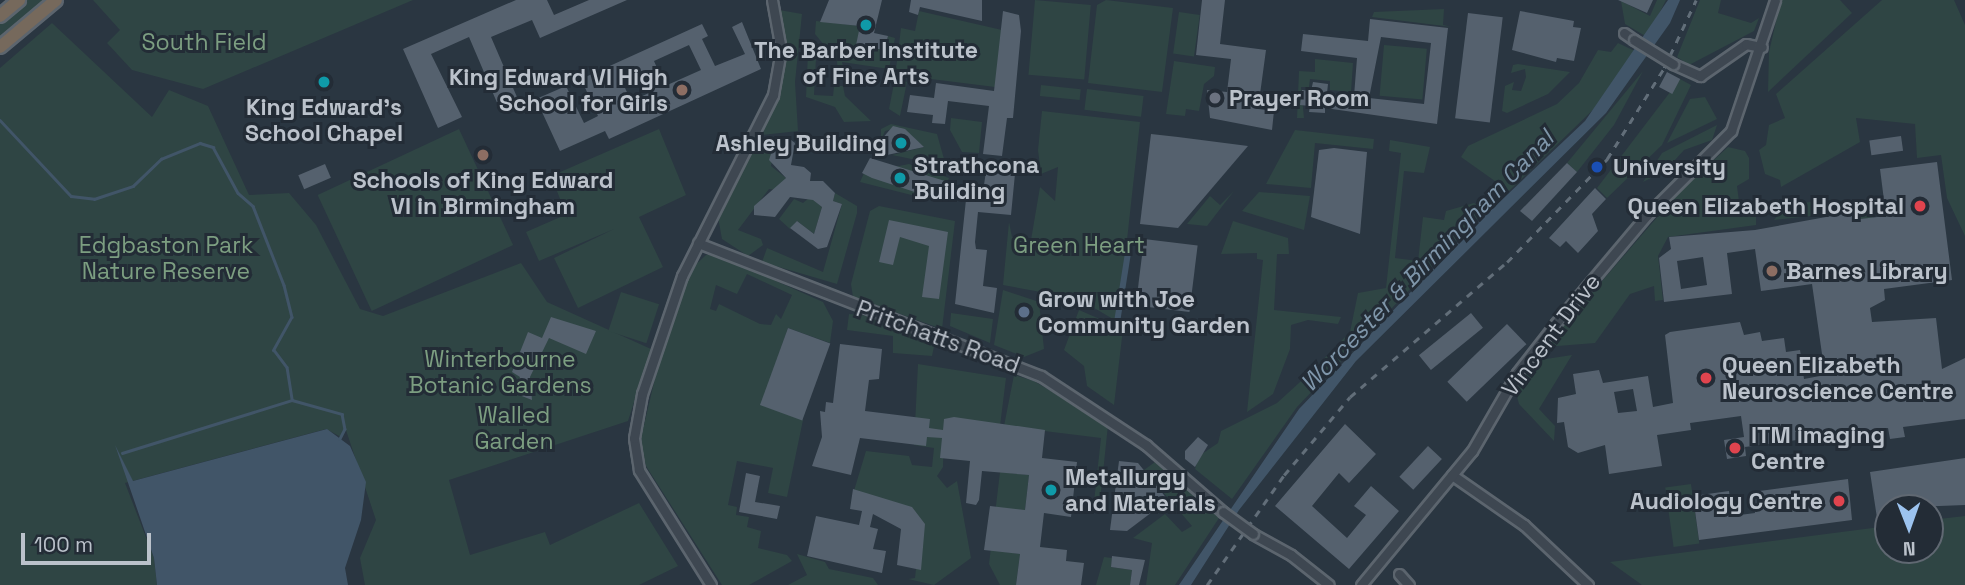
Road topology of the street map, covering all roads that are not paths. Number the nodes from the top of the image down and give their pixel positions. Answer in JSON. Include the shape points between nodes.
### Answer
{"nodes":[{"id":1,"x":19,"y":0,"type":"edge"},
{"id":2,"x":56,"y":0,"type":"edge"},
{"id":3,"x":772,"y":0,"type":"edge"},
{"id":4,"x":1775,"y":0,"type":"edge"},
{"id":5,"x":0,"y":16,"type":"edge"},
{"id":6,"x":1624,"y":33,"type":"dead end"},
{"id":7,"x":0,"y":47,"type":"edge"},
{"id":8,"x":1762,"y":47,"type":"junction"},
{"id":9,"x":698,"y":243,"type":"junction"},
{"id":10,"x":1452,"y":475,"type":"junction"},
{"id":11,"x":1399,"y":574,"type":"dead end"},
{"id":12,"x":711,"y":585,"type":"edge"},
{"id":13,"x":1329,"y":585,"type":"edge"},
{"id":14,"x":1361,"y":585,"type":"edge"},
{"id":15,"x":1409,"y":585,"type":"edge"},
{"id":16,"x":1588,"y":585,"type":"edge"}],
"edges":[{"from":1,"to":5,"type":"highway"},
{"from":2,"to":7,"type":"highway"},
{"from":3,"to":9,"type":"street","via":[[781,50],[773,95]]},
{"from":4,"to":8,"type":"street"},
{"from":6,"to":8,"type":"street","bridge":true,"via":[[1700,76],[1746,44]]},
{"from":8,"to":10,"type":"street","name":"Vincent Drive","via":[[1731,131],[1647,215],[1556,323]]},
{"from":9,"to":12,"type":"street","via":[[671,304],[642,394],[634,448],[650,491]]},
{"from":9,"to":13,"type":"street","name":"Pritchatts Road","bridge":true,"via":[[1041,376],[1146,445],[1223,512]]},
{"from":10,"to":14,"type":"street","name":"Vincent Drive"},
{"from":10,"to":16,"type":"street","via":[[1524,525]]},
{"from":11,"to":15,"type":"street"}]}
